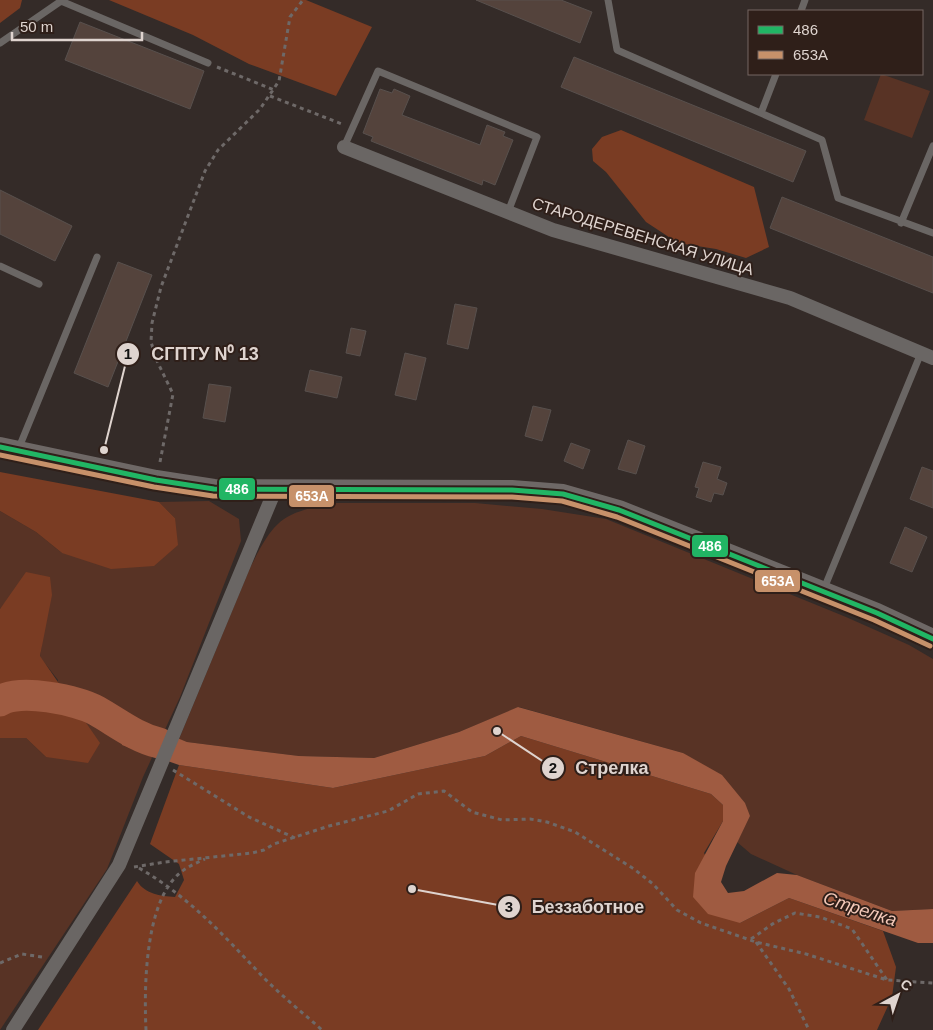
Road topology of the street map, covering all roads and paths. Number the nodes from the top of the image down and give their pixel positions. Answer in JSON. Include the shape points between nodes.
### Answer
{"nodes":[{"id":1,"x":303,"y":0,"type":"edge"},
{"id":2,"x":608,"y":0,"type":"edge"},
{"id":3,"x":61,"y":1,"type":"edge"},
{"id":4,"x":0,"y":43,"type":"edge"},
{"id":5,"x":208,"y":63,"type":"joint"},
{"id":6,"x":776,"y":75,"type":"edge"},
{"id":7,"x":274,"y":90,"type":"junction"},
{"id":8,"x":270,"y":96,"type":"junction"},
{"id":9,"x":761,"y":113,"type":"junction"},
{"id":10,"x":352,"y":128,"type":"junction"},
{"id":11,"x":933,"y":146,"type":"edge"},
{"id":12,"x":344,"y":147,"type":"joint"},
{"id":13,"x":508,"y":212,"type":"junction"},
{"id":14,"x":901,"y":223,"type":"junction"},
{"id":15,"x":933,"y":233,"type":"edge"},
{"id":16,"x":97,"y":257,"type":"dead end"},
{"id":17,"x":0,"y":266,"type":"edge"},
{"id":18,"x":39,"y":284,"type":"dead end"},
{"id":19,"x":927,"y":356,"type":"edge"},
{"id":20,"x":9,"y":449,"type":"edge"},
{"id":21,"x":156,"y":480,"type":"junction"},
{"id":22,"x":274,"y":490,"type":"junction"},
{"id":23,"x":823,"y":592,"type":"junction"},
{"id":24,"x":933,"y":639,"type":"edge"},
{"id":25,"x":160,"y":762,"type":"junction"},
{"id":26,"x":295,"y":838,"type":"junction"},
{"id":27,"x":210,"y":857,"type":"junction"},
{"id":28,"x":118,"y":865,"type":"junction"},
{"id":29,"x":138,"y":868,"type":"junction"},
{"id":30,"x":169,"y":886,"type":"junction"},
{"id":31,"x":750,"y":940,"type":"junction"},
{"id":32,"x":756,"y":942,"type":"junction"},
{"id":33,"x":59,"y":960,"type":"junction"},
{"id":34,"x":0,"y":963,"type":"edge"},
{"id":35,"x":887,"y":980,"type":"junction"},
{"id":36,"x":933,"y":983,"type":"edge"},
{"id":37,"x":13,"y":1030,"type":"edge"},
{"id":38,"x":146,"y":1030,"type":"edge"},
{"id":39,"x":322,"y":1030,"type":"edge"},
{"id":40,"x":809,"y":1030,"type":"edge"}],
"edges":[{"from":1,"to":7,"type":"path","via":[[290,18],[285,57]]},
{"from":2,"to":9,"type":"lane","via":[[617,50]]},
{"from":3,"to":4,"type":"lane"},
{"from":3,"to":5,"type":"lane"},
{"from":5,"to":7,"type":"path"},
{"from":6,"to":9,"type":"lane"},
{"from":7,"to":8,"type":"path"},
{"from":8,"to":10,"type":"path"},
{"from":8,"to":21,"type":"path","via":[[218,150],[205,171],[161,287],[151,342],[174,394]]},
{"from":9,"to":14,"type":"lane","via":[[822,140],[838,198]]},
{"from":10,"to":12,"type":"lane"},
{"from":10,"to":13,"type":"lane","via":[[378,71],[537,137]]},
{"from":11,"to":14,"type":"lane"},
{"from":12,"to":13,"type":"street","name":"СТАРОДЕРЕВЕНСКАЯ УЛИЦА"},
{"from":13,"to":19,"type":"street","name":"СТАРОДЕРЕВЕНСКАЯ УЛИЦА","via":[[554,230],[790,298]]},
{"from":14,"to":15,"type":"lane"},
{"from":16,"to":20,"type":"lane"},
{"from":17,"to":18,"type":"lane"},
{"from":19,"to":23,"type":"lane"},
{"from":20,"to":21,"type":"main road"},
{"from":21,"to":22,"type":"main road","via":[[214,489]]},
{"from":22,"to":23,"type":"main road","via":[[512,490],[562,494],[620,510]]},
{"from":22,"to":25,"type":"street"},
{"from":23,"to":24,"type":"main road"},
{"from":25,"to":26,"type":"path","via":[[249,817]]},
{"from":25,"to":28,"type":"street"},
{"from":26,"to":27,"type":"path","via":[[252,853]]},
{"from":26,"to":31,"type":"path","via":[[388,811],[418,794],[444,791],[472,812],[502,820],[547,822],[575,832],[634,869],[677,910],[701,923]]},
{"from":27,"to":29,"type":"path"},
{"from":27,"to":30,"type":"path","via":[[187,867]]},
{"from":28,"to":29,"type":"path"},
{"from":28,"to":33,"type":"street"},
{"from":29,"to":30,"type":"path"},
{"from":30,"to":38,"type":"path","via":[[154,920],[144,983]]},
{"from":30,"to":39,"type":"path","via":[[211,922],[267,980]]},
{"from":31,"to":32,"type":"path"},
{"from":31,"to":35,"type":"path","via":[[795,913],[820,917],[852,929]]},
{"from":32,"to":35,"type":"path"},
{"from":32,"to":40,"type":"path","via":[[789,989]]},
{"from":33,"to":34,"type":"path","via":[[22,954]]},
{"from":33,"to":37,"type":"street"},
{"from":35,"to":36,"type":"path"}]}
